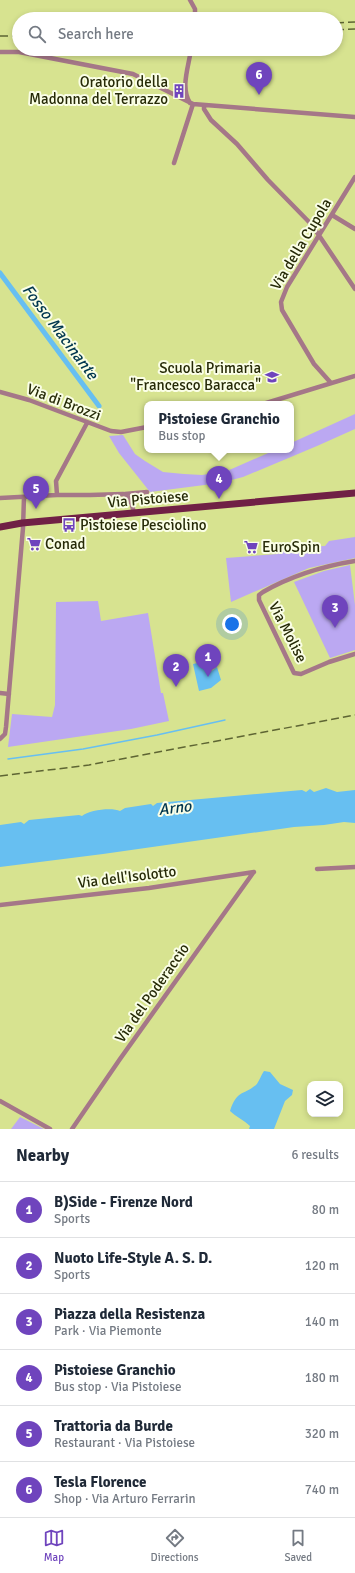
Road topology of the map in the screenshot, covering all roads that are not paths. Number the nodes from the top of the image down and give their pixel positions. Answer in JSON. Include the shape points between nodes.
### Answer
{"nodes":[{"id":1,"x":190,"y":0,"type":"edge"},
{"id":2,"x":195,"y":12,"type":"edge"},
{"id":3,"x":0,"y":52,"type":"edge"},
{"id":4,"x":12,"y":52,"type":"edge"},
{"id":5,"x":40,"y":56,"type":"edge"},
{"id":6,"x":190,"y":56,"type":"edge"},
{"id":7,"x":191,"y":104,"type":"junction"},
{"id":8,"x":204,"y":106,"type":"junction"},
{"id":9,"x":355,"y":117,"type":"edge"},
{"id":10,"x":174,"y":163,"type":"dead end"},
{"id":11,"x":355,"y":177,"type":"edge"},
{"id":12,"x":332,"y":215,"type":"junction"},
{"id":13,"x":355,"y":229,"type":"edge"},
{"id":14,"x":318,"y":235,"type":"junction"},
{"id":15,"x":355,"y":289,"type":"edge"},
{"id":16,"x":355,"y":376,"type":"edge"},
{"id":17,"x":331,"y":383,"type":"junction"},
{"id":18,"x":0,"y":392,"type":"edge"},
{"id":19,"x":273,"y":401,"type":"edge"},
{"id":20,"x":86,"y":423,"type":"junction"},
{"id":21,"x":144,"y":428,"type":"edge"},
{"id":22,"x":147,"y":492,"type":"dead end"},
{"id":23,"x":57,"y":494,"type":"junction"},
{"id":24,"x":125,"y":494,"type":"junction"},
{"id":25,"x":355,"y":494,"type":"edge"},
{"id":26,"x":24,"y":497,"type":"junction"},
{"id":27,"x":0,"y":498,"type":"edge"},
{"id":28,"x":134,"y":513,"type":"junction"},
{"id":29,"x":0,"y":522,"type":"edge"},
{"id":30,"x":19,"y":523,"type":"junction"},
{"id":31,"x":0,"y":527,"type":"edge"},
{"id":32,"x":355,"y":561,"type":"edge"},
{"id":33,"x":355,"y":654,"type":"edge"},
{"id":34,"x":0,"y":693,"type":"edge"},
{"id":35,"x":9,"y":694,"type":"junction"},
{"id":36,"x":0,"y":739,"type":"edge"},
{"id":37,"x":355,"y":867,"type":"edge"},
{"id":38,"x":317,"y":869,"type":"dead end"},
{"id":39,"x":254,"y":872,"type":"joint"},
{"id":40,"x":0,"y":905,"type":"edge"},
{"id":41,"x":0,"y":1101,"type":"edge"},
{"id":42,"x":50,"y":1129,"type":"edge"},
{"id":43,"x":72,"y":1129,"type":"edge"}],
"edges":[{"from":1,"to":2,"type":"street"},
{"from":3,"to":4,"type":"street"},
{"from":5,"to":7,"type":"street","via":[[133,74]]},
{"from":6,"to":7,"type":"street","via":[[185,82],[186,95]]},
{"from":7,"to":8,"type":"street"},
{"from":7,"to":10,"type":"street"},
{"from":8,"to":9,"type":"street"},
{"from":8,"to":14,"type":"street","via":[[211,120],[237,144],[312,225]]},
{"from":11,"to":12,"type":"street","name":"Via della Cupola"},
{"from":12,"to":13,"type":"street"},
{"from":12,"to":14,"type":"street","name":"Via della Cupola"},
{"from":14,"to":15,"type":"street"},
{"from":14,"to":17,"type":"street","name":"Via della Cupola","via":[[286,287],[281,304],[291,327],[314,364]]},
{"from":16,"to":17,"type":"street"},
{"from":17,"to":19,"type":"street"},
{"from":18,"to":20,"type":"street","name":"Via di Brozzi","via":[[29,400]]},
{"from":20,"to":21,"type":"street","name":"Via di Brozzi","via":[[121,432]]},
{"from":20,"to":23,"type":"street","via":[[56,481]]},
{"from":22,"to":24,"type":"street"},
{"from":23,"to":24,"type":"street"},
{"from":23,"to":26,"type":"street"},
{"from":24,"to":28,"type":"street","via":[[130,498]]},
{"from":25,"to":28,"type":"main road","name":"Via Pistoiese"},
{"from":26,"to":27,"type":"street"},
{"from":26,"to":30,"type":"street"},
{"from":28,"to":30,"type":"main road","name":"Via Pistoiese"},
{"from":29,"to":30,"type":"main road","name":"Via Pistoiese"},
{"from":30,"to":31,"type":"main road","name":"Via Pistoiese"},
{"from":30,"to":35,"type":"street"},
{"from":32,"to":33,"type":"street","name":"Via Molise","via":[[321,568],[273,586],[259,597],[259,602],[296,674]]},
{"from":34,"to":35,"type":"street"},
{"from":35,"to":36,"type":"street","via":[[6,730]]},
{"from":37,"to":38,"type":"street"},
{"from":39,"to":40,"type":"street","name":"Via dell'Isolotto","via":[[149,888]]},
{"from":39,"to":43,"type":"street","name":"Via del Poderaccio"},
{"from":41,"to":42,"type":"street"}]}
